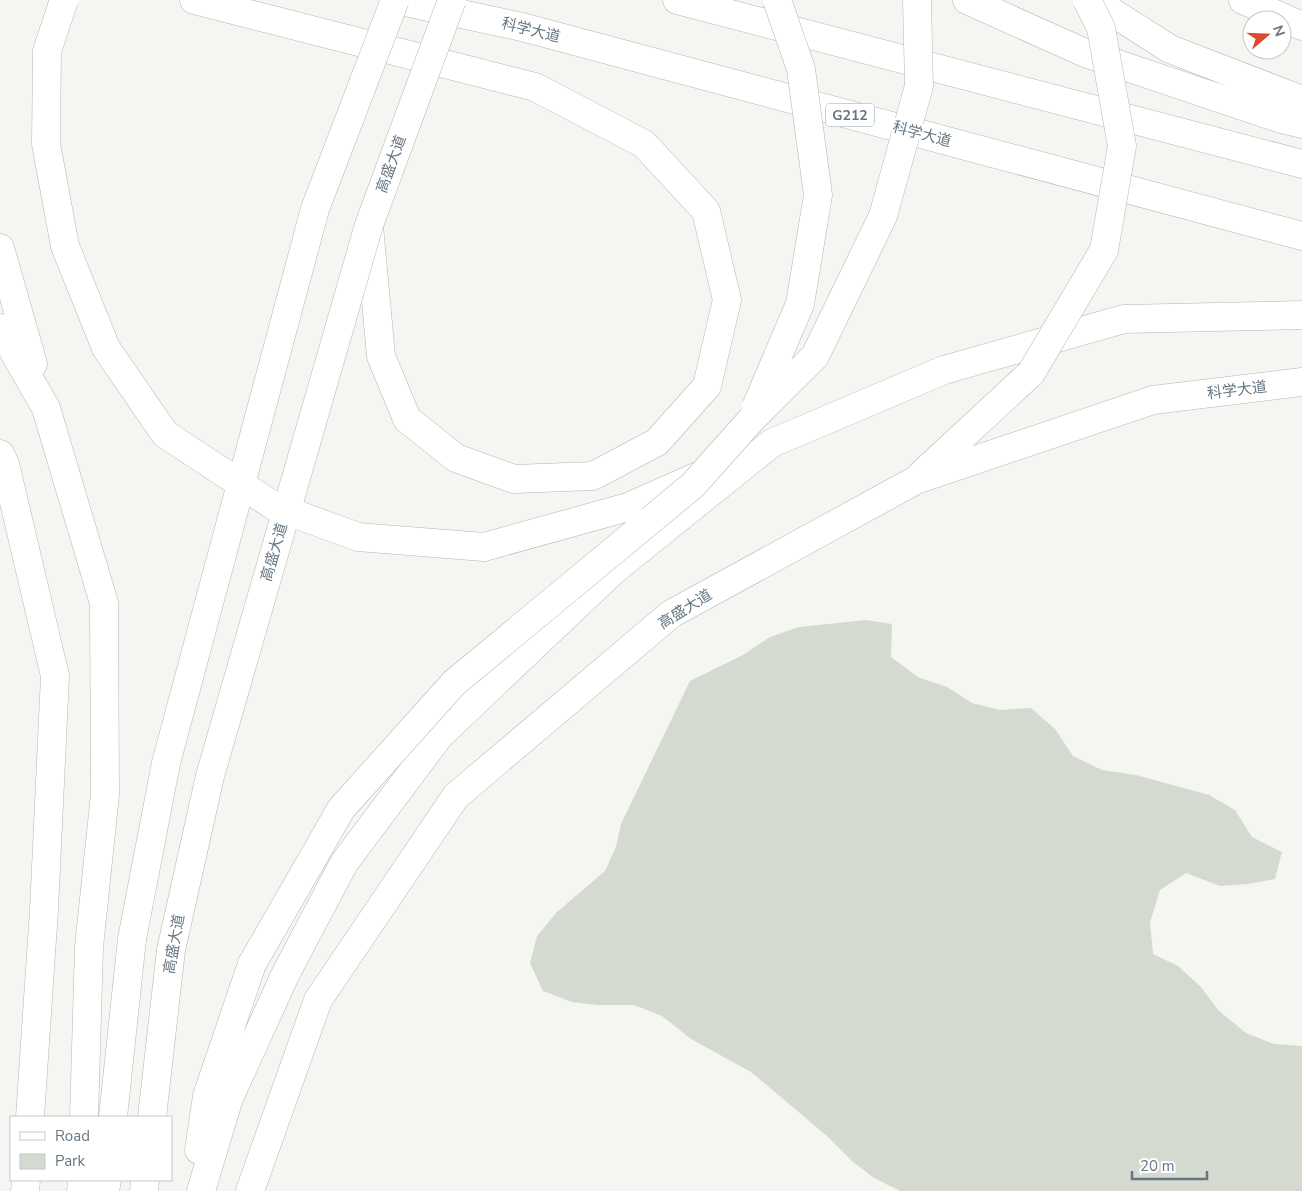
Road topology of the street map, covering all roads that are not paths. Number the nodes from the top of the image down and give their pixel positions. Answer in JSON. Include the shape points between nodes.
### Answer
{"nodes":[{"id":1,"x":64,"y":0,"type":"edge"},
{"id":2,"x":194,"y":0,"type":"edge"},
{"id":3,"x":395,"y":0,"type":"edge"},
{"id":4,"x":452,"y":0,"type":"edge"},
{"id":5,"x":678,"y":0,"type":"edge"},
{"id":6,"x":777,"y":0,"type":"edge"},
{"id":7,"x":917,"y":0,"type":"edge"},
{"id":8,"x":967,"y":0,"type":"edge"},
{"id":9,"x":1088,"y":0,"type":"edge"},
{"id":10,"x":1093,"y":0,"type":"edge"},
{"id":11,"x":1243,"y":0,"type":"edge"},
{"id":12,"x":1302,"y":26,"type":"edge"},
{"id":13,"x":1302,"y":100,"type":"edge"},
{"id":14,"x":1302,"y":124,"type":"edge"},
{"id":15,"x":1302,"y":164,"type":"edge"},
{"id":16,"x":369,"y":225,"type":"junction"},
{"id":17,"x":1302,"y":236,"type":"edge"},
{"id":18,"x":0,"y":248,"type":"edge"},
{"id":19,"x":1302,"y":315,"type":"edge"},
{"id":20,"x":0,"y":328,"type":"edge"},
{"id":21,"x":1302,"y":382,"type":"edge"},
{"id":22,"x":46,"y":408,"type":"junction"},
{"id":23,"x":751,"y":420,"type":"junction"},
{"id":24,"x":772,"y":443,"type":"junction"},
{"id":25,"x":0,"y":454,"type":"edge"},
{"id":26,"x":916,"y":480,"type":"junction"},
{"id":27,"x":30,"y":1116,"type":"edge"},
{"id":28,"x":84,"y":1116,"type":"edge"},
{"id":29,"x":113,"y":1116,"type":"edge"},
{"id":30,"x":152,"y":1116,"type":"edge"},
{"id":31,"x":192,"y":1191,"type":"edge"},
{"id":32,"x":201,"y":1191,"type":"edge"},
{"id":33,"x":250,"y":1191,"type":"edge"}],
"edges":[{"from":1,"to":24,"type":"main road","bridge":true,"via":[[47,51],[46,144],[66,246],[106,348],[165,434],[274,506],[358,537],[484,547],[628,507]]},
{"from":2,"to":16,"type":"main road","via":[[535,87],[644,144],[706,211],[727,300],[707,386],[657,442],[593,476],[514,479],[456,458],[407,419],[382,356]]},
{"from":3,"to":17,"type":"main road","name":"科学大道","number":"G212","via":[[531,29]]},
{"from":3,"to":29,"type":"main road","bridge":true,"via":[[315,209],[166,763],[132,939]]},
{"from":4,"to":16,"type":"main road","name":"高盛大道","bridge":true},
{"from":5,"to":15,"type":"main road"},
{"from":6,"to":23,"type":"main road","bridge":true,"via":[[801,69],[818,195],[800,304]]},
{"from":7,"to":23,"type":"main road","bridge":true,"via":[[919,86],[883,216],[815,356]]},
{"from":8,"to":14,"type":"main road","via":[[1084,53],[1281,120]]},
{"from":9,"to":26,"type":"main road","bridge":true,"via":[[1101,28],[1122,146],[1104,250],[1032,373]]},
{"from":10,"to":13,"type":"main road","via":[[1170,49]]},
{"from":11,"to":12,"type":"main road"},
{"from":16,"to":30,"type":"main road","name":"高盛大道","bridge":true,"via":[[210,776],[171,950]]},
{"from":18,"to":22,"type":"main road"},
{"from":19,"to":24,"type":"main road","via":[[1124,319],[944,370]]},
{"from":20,"to":22,"type":"main road"},
{"from":21,"to":26,"type":"main road","name":"科学大道","via":[[1153,400]]},
{"from":22,"to":28,"type":"main road","via":[[104,603],[105,794],[89,947]]},
{"from":23,"to":31,"type":"main road","bridge":true,"via":[[692,485],[454,683],[341,809],[252,964],[207,1096]]},
{"from":24,"to":32,"type":"main road","via":[[614,570],[440,735],[344,863],[286,973],[229,1098]]},
{"from":25,"to":27,"type":"main road","via":[[55,676]]},
{"from":26,"to":33,"type":"main road","name":"高盛大道","via":[[671,614],[456,796],[318,1000]]}]}
